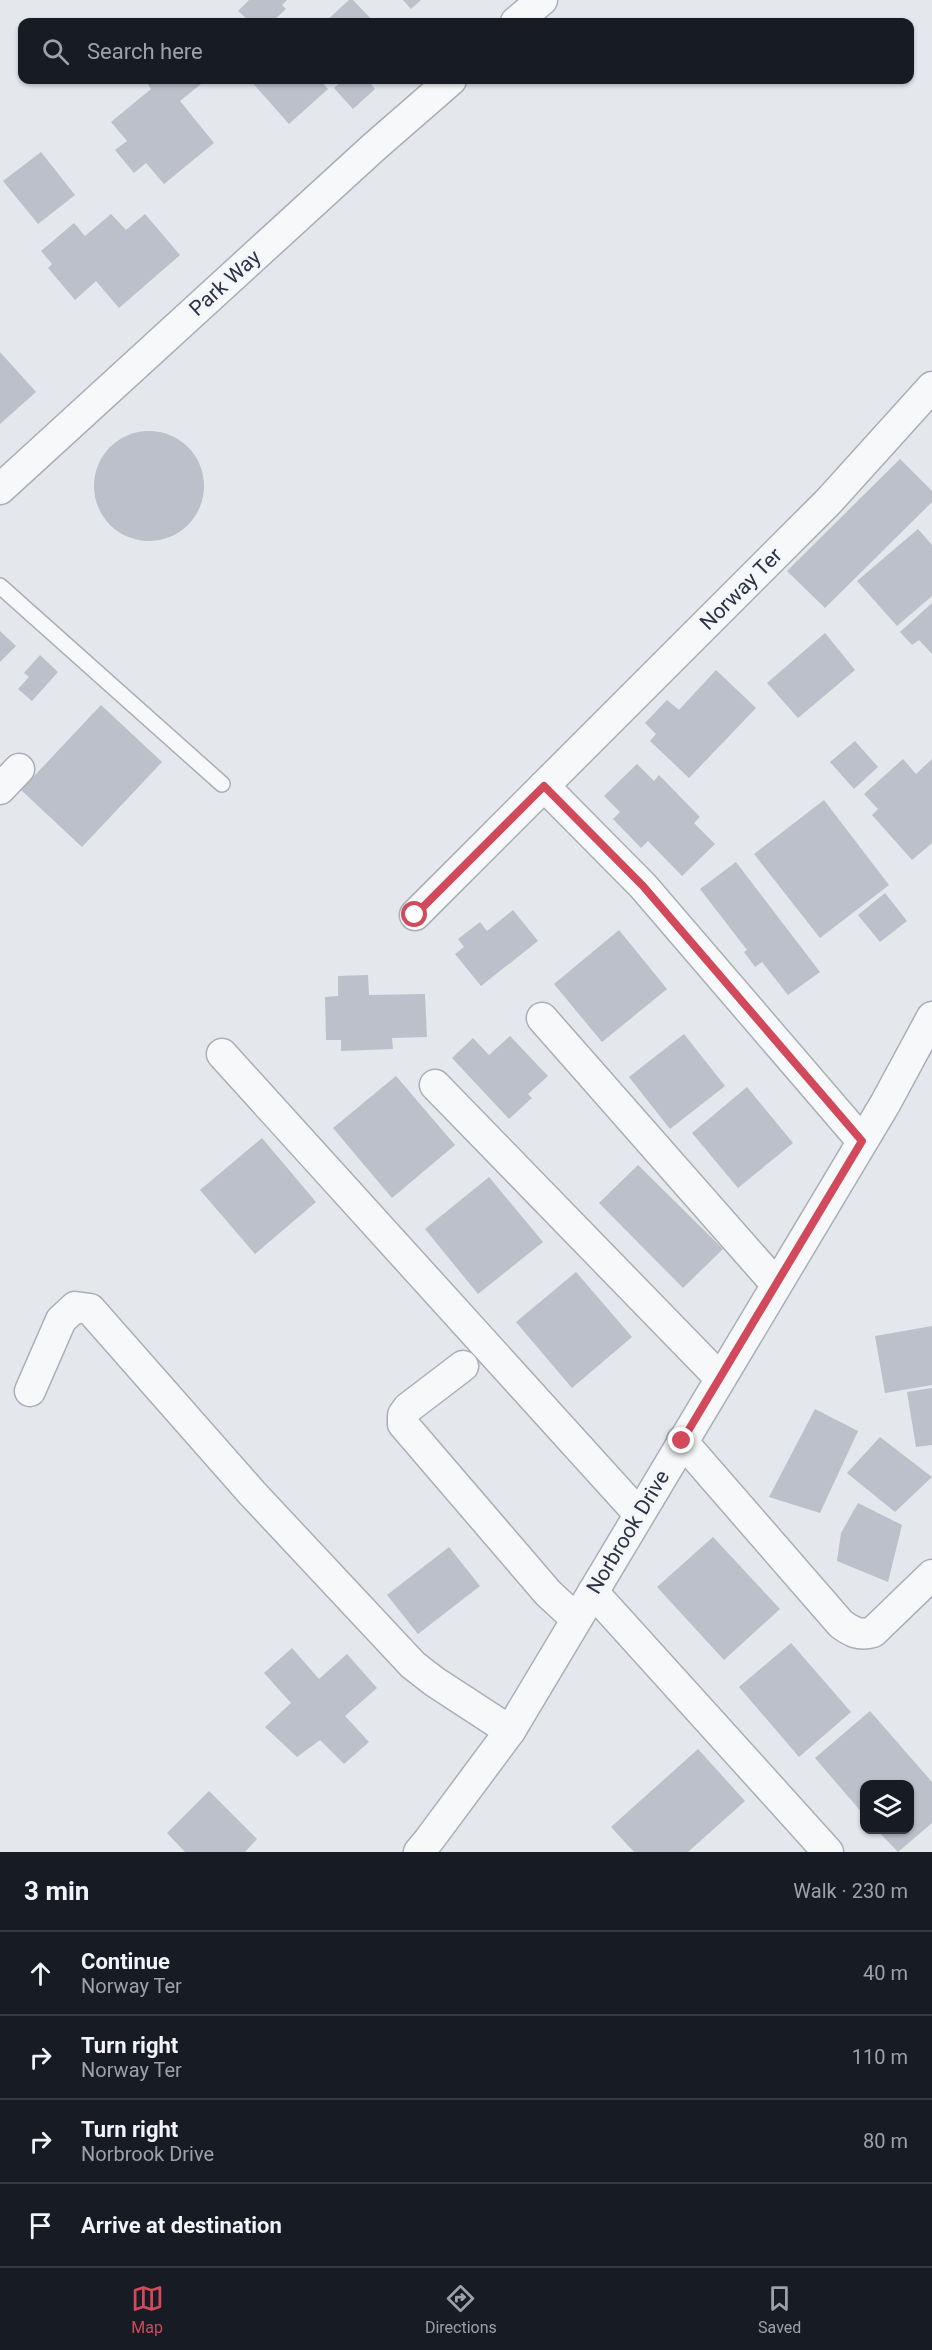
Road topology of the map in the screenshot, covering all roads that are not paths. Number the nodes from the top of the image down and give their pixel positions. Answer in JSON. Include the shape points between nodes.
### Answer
{"nodes":[{"id":1,"x":542,"y":0,"type":"edge"},
{"id":2,"x":521,"y":18,"type":"edge"},
{"id":3,"x":446,"y":84,"type":"edge"},
{"id":4,"x":932,"y":387,"type":"edge"},
{"id":5,"x":0,"y":489,"type":"edge"},
{"id":6,"x":0,"y":586,"type":"edge"},
{"id":7,"x":222,"y":784,"type":"dead end"},
{"id":8,"x":544,"y":786,"type":"junction"},
{"id":9,"x":415,"y":915,"type":"dead end"},
{"id":10,"x":932,"y":1017,"type":"edge"},
{"id":11,"x":542,"y":1018,"type":"dead end"},
{"id":12,"x":222,"y":1054,"type":"dead end"},
{"id":13,"x":435,"y":1085,"type":"dead end"},
{"id":14,"x":862,"y":1141,"type":"junction"},
{"id":15,"x":776,"y":1284,"type":"junction"},
{"id":16,"x":463,"y":1366,"type":"dead end"},
{"id":17,"x":720,"y":1378,"type":"junction"},
{"id":18,"x":30,"y":1391,"type":"dead end"},
{"id":19,"x":682,"y":1441,"type":"junction"},
{"id":20,"x":639,"y":1514,"type":"junction"},
{"id":21,"x":932,"y":1575,"type":"edge"},
{"id":22,"x":592,"y":1592,"type":"junction"},
{"id":23,"x":576,"y":1619,"type":"junction"},
{"id":24,"x":510,"y":1731,"type":"junction"},
{"id":25,"x":418,"y":1852,"type":"edge"},
{"id":26,"x":828,"y":1852,"type":"edge"}],
"edges":[{"from":1,"to":2,"type":"street"},
{"from":3,"to":5,"type":"street","name":"Park Way"},
{"from":4,"to":8,"type":"street","name":"Norway Ter","via":[[828,502]]},
{"from":6,"to":7,"type":"lane"},
{"from":8,"to":9,"type":"street","name":"Norway Ter"},
{"from":8,"to":14,"type":"street","via":[[643,886]]},
{"from":10,"to":14,"type":"street","name":"Norbrook Drive"},
{"from":11,"to":15,"type":"street"},
{"from":12,"to":20,"type":"street"},
{"from":13,"to":17,"type":"street"},
{"from":14,"to":15,"type":"street","name":"Norbrook Drive"},
{"from":15,"to":17,"type":"street","name":"Norbrook Drive"},
{"from":16,"to":23,"type":"street","via":[[408,1408],[403,1415],[404,1424],[548,1593]]},
{"from":17,"to":19,"type":"street","name":"Norbrook Drive"},
{"from":18,"to":24,"type":"street","via":[[61,1320],[75,1307],[90,1309],[252,1493],[413,1665]]},
{"from":19,"to":20,"type":"street","name":"Norbrook Drive"},
{"from":19,"to":21,"type":"street","via":[[851,1632],[873,1632]]},
{"from":20,"to":22,"type":"street","name":"Norbrook Drive"},
{"from":22,"to":23,"type":"street","name":"Norbrook Drive"},
{"from":22,"to":26,"type":"street"},
{"from":23,"to":24,"type":"street","name":"Norbrook Drive"},
{"from":24,"to":25,"type":"street","name":"Norbrook Drive"}]}
